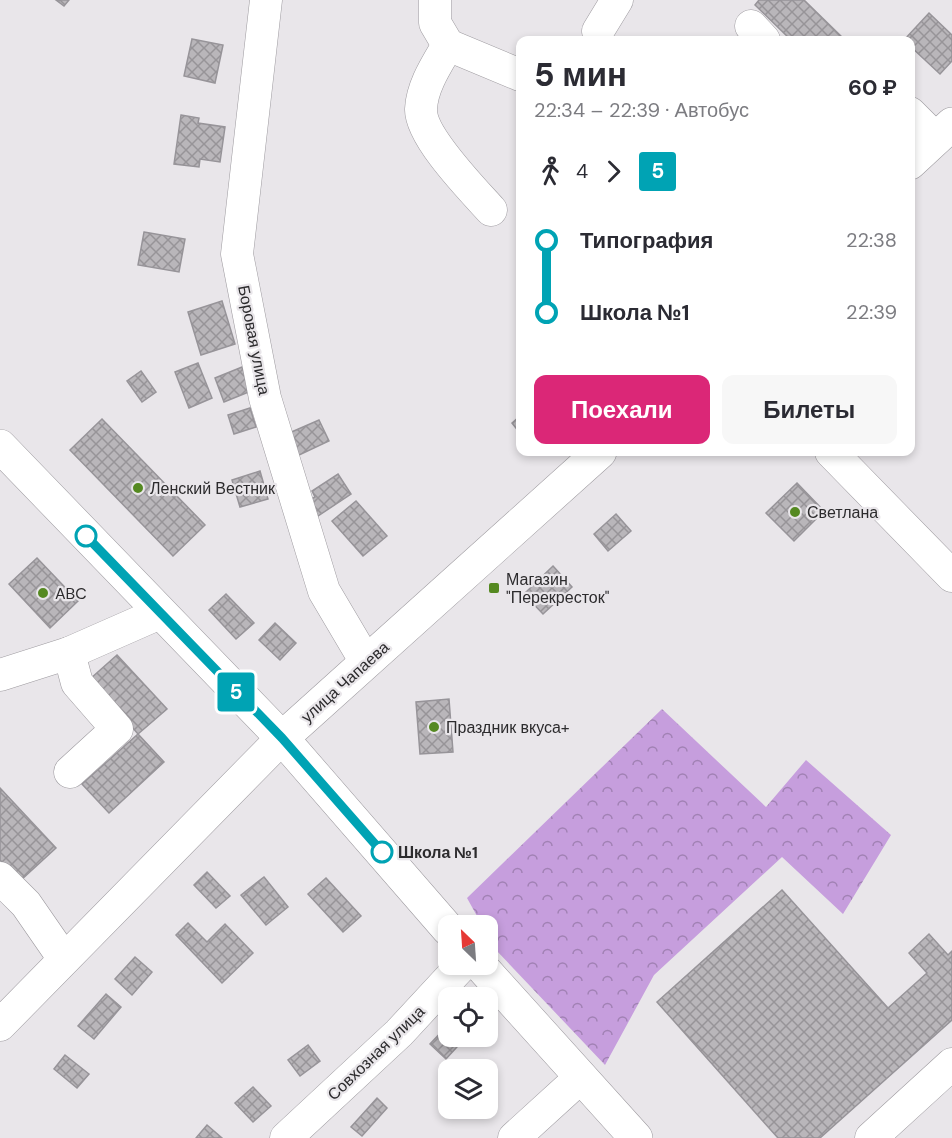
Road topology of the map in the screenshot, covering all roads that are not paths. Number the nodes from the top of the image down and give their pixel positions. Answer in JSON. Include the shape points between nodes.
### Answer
{"nodes":[{"id":1,"x":266,"y":0,"type":"edge"},
{"id":2,"x":435,"y":0,"type":"edge"},
{"id":3,"x":617,"y":0,"type":"edge"},
{"id":4,"x":598,"y":36,"type":"edge"},
{"id":5,"x":448,"y":45,"type":"junction"},
{"id":6,"x":516,"y":74,"type":"edge"},
{"id":7,"x":915,"y":117,"type":"edge"},
{"id":8,"x":944,"y":132,"type":"edge"},
{"id":9,"x":915,"y":158,"type":"edge"},
{"id":10,"x":491,"y":210,"type":"dead end"},
{"id":11,"x":0,"y":446,"type":"edge"},
{"id":12,"x":596,"y":456,"type":"edge"},
{"id":13,"x":835,"y":456,"type":"edge"},
{"id":14,"x":952,"y":576,"type":"edge"},
{"id":15,"x":160,"y":613,"type":"junction"},
{"id":16,"x":69,"y":653,"type":"junction"},
{"id":17,"x":366,"y":663,"type":"junction"},
{"id":18,"x":0,"y":675,"type":"edge"},
{"id":19,"x":282,"y":738,"type":"junction"},
{"id":20,"x":70,"y":772,"type":"dead end"},
{"id":21,"x":0,"y":878,"type":"edge"},
{"id":22,"x":438,"y":917,"type":"edge"},
{"id":23,"x":64,"y":959,"type":"junction"},
{"id":24,"x":453,"y":975,"type":"edge"},
{"id":25,"x":489,"y":975,"type":"edge"},
{"id":26,"x":0,"y":1025,"type":"edge"},
{"id":27,"x":952,"y":1064,"type":"edge"},
{"id":28,"x":581,"y":1077,"type":"junction"},
{"id":29,"x":286,"y":1138,"type":"edge"},
{"id":30,"x":514,"y":1138,"type":"edge"},
{"id":31,"x":636,"y":1138,"type":"edge"},
{"id":32,"x":872,"y":1138,"type":"edge"}],
"edges":[{"from":1,"to":17,"type":"street","name":"Боровая улица","via":[[237,254],[265,399],[324,591]]},
{"from":2,"to":5,"type":"street","via":[[435,23]]},
{"from":3,"to":4,"type":"street"},
{"from":5,"to":6,"type":"street"},
{"from":5,"to":10,"type":"street","via":[[432,74],[421,110],[431,135],[451,165]]},
{"from":7,"to":8,"type":"street"},
{"from":8,"to":9,"type":"main road"},
{"from":11,"to":15,"type":"main road"},
{"from":12,"to":17,"type":"main road","name":"улица Чапаева"},
{"from":13,"to":14,"type":"street"},
{"from":15,"to":16,"type":"street"},
{"from":15,"to":19,"type":"main road"},
{"from":16,"to":18,"type":"street"},
{"from":16,"to":20,"type":"street","via":[[77,683],[117,729]]},
{"from":17,"to":19,"type":"main road","name":"улица Чапаева"},
{"from":19,"to":22,"type":"main road"},
{"from":19,"to":23,"type":"street","name":"улица Чапаева"},
{"from":21,"to":23,"type":"street","via":[[26,904]]},
{"from":23,"to":26,"type":"street","name":"улица Чапаева"},
{"from":24,"to":29,"type":"street","name":"Совхозная улица","via":[[399,1033]]},
{"from":25,"to":28,"type":"main road"},
{"from":27,"to":32,"type":"street"},
{"from":28,"to":30,"type":"street"},
{"from":28,"to":31,"type":"main road"}]}
